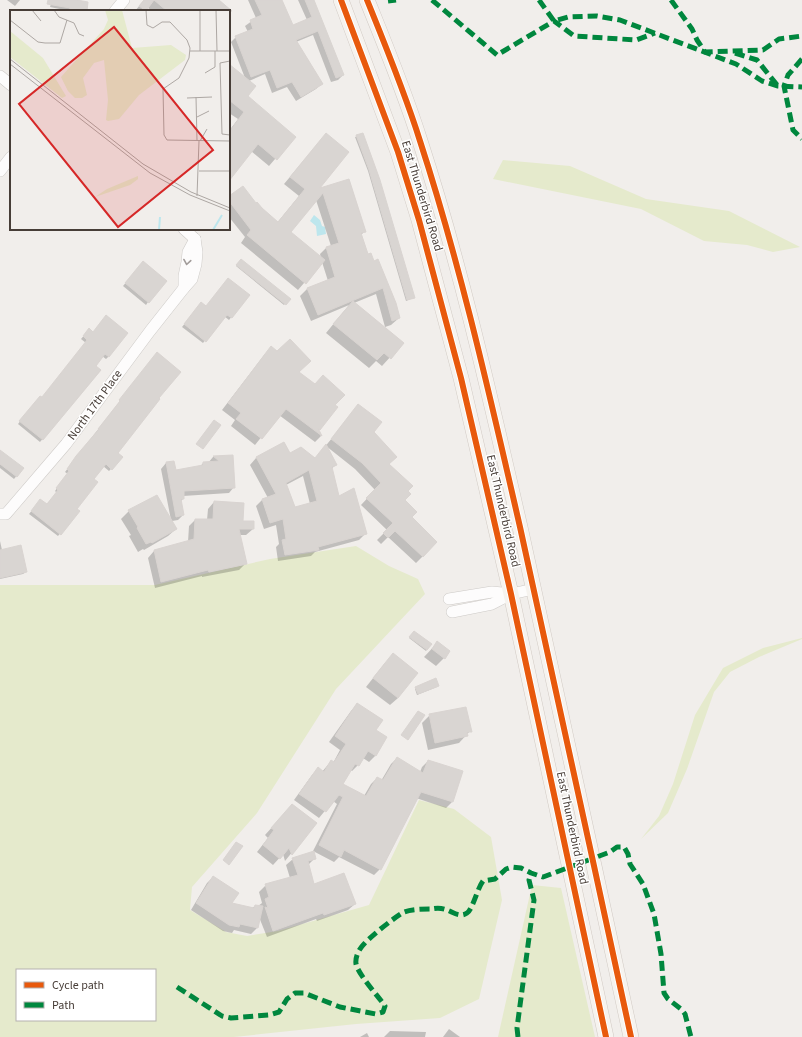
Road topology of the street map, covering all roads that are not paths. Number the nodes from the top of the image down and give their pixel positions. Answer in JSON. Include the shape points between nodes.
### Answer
{"nodes":[{"id":1,"x":124,"y":0,"type":"edge"},
{"id":2,"x":341,"y":0,"type":"edge"},
{"id":3,"x":367,"y":0,"type":"edge"},
{"id":4,"x":116,"y":10,"type":"edge"},
{"id":5,"x":0,"y":76,"type":"edge"},
{"id":6,"x":10,"y":84,"type":"edge"},
{"id":7,"x":10,"y":158,"type":"edge"},
{"id":8,"x":0,"y":171,"type":"edge"},
{"id":9,"x":185,"y":230,"type":"edge"},
{"id":10,"x":0,"y":514,"type":"edge"},
{"id":11,"x":534,"y":589,"type":"junction"},
{"id":12,"x":511,"y":594,"type":"junction"},
{"id":13,"x":449,"y":599,"type":"dead end"},
{"id":14,"x":452,"y":612,"type":"dead end"},
{"id":15,"x":606,"y":1037,"type":"edge"},
{"id":16,"x":631,"y":1037,"type":"edge"}],
"edges":[{"from":1,"to":4,"type":"street"},
{"from":2,"to":12,"type":"main road","name":"East Thunderbird Road","via":[[398,152],[419,220],[461,378]]},
{"from":3,"to":11,"type":"main road","name":"East Thunderbird Road","via":[[420,142],[464,291]]},
{"from":5,"to":6,"type":"street"},
{"from":7,"to":8,"type":"street"},
{"from":9,"to":10,"type":"street","name":"North 17th Place","via":[[195,239],[188,252],[184,288],[66,444],[6,514]]},
{"from":11,"to":12,"type":"street"},
{"from":11,"to":16,"type":"main road","name":"East Thunderbird Road"},
{"from":12,"to":13,"type":"street","via":[[492,592]]},
{"from":12,"to":14,"type":"street","via":[[492,604]]},
{"from":12,"to":15,"type":"main road","name":"East Thunderbird Road"}]}
